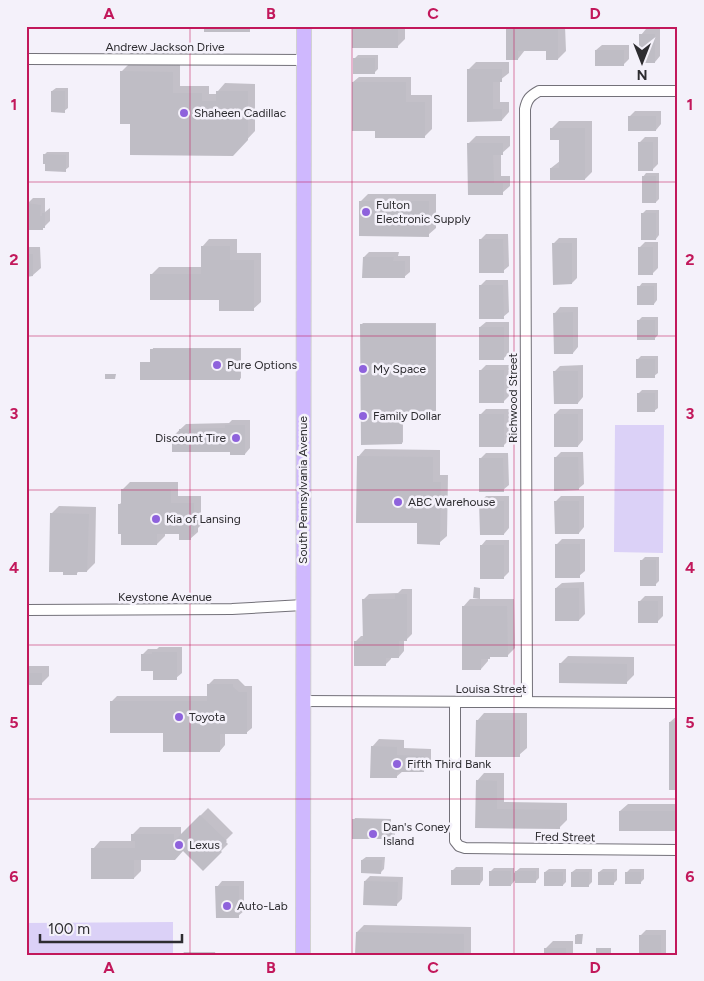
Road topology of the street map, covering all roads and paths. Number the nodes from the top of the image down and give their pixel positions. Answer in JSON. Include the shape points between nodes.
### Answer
{"nodes":[{"id":1,"x":304,"y":26,"type":"edge"},
{"id":2,"x":26,"y":59,"type":"edge"},
{"id":3,"x":304,"y":60,"type":"junction"},
{"id":4,"x":678,"y":91,"type":"edge"},
{"id":5,"x":303,"y":605,"type":"junction"},
{"id":6,"x":26,"y":610,"type":"edge"},
{"id":7,"x":303,"y":701,"type":"junction"},
{"id":8,"x":527,"y":701,"type":"junction"},
{"id":9,"x":456,"y":702,"type":"junction"},
{"id":10,"x":678,"y":703,"type":"edge"},
{"id":11,"x":678,"y":850,"type":"edge"},
{"id":12,"x":303,"y":955,"type":"edge"}],
"edges":[{"from":1,"to":3,"type":"main road","name":"South Pennsylvania Avenue"},
{"from":2,"to":3,"type":"street","name":"Andrew Jackson Drive"},
{"from":3,"to":5,"type":"main road","name":"South Pennsylvania Avenue"},
{"from":4,"to":8,"type":"street","name":"Richwood Street","via":[[539,91],[531,95],[525,109]]},
{"from":5,"to":6,"type":"street","name":"Keystone Avenue","via":[[232,609]]},
{"from":5,"to":7,"type":"main road","name":"South Pennsylvania Avenue"},
{"from":7,"to":9,"type":"street","name":"Louisa Street"},
{"from":7,"to":12,"type":"main road","name":"South Pennsylvania Avenue"},
{"from":8,"to":9,"type":"street","name":"Louisa Street"},
{"from":8,"to":10,"type":"street","name":"Louisa Street"},
{"from":9,"to":11,"type":"street","name":"Fred Street","via":[[454,841],[459,846]]}]}
